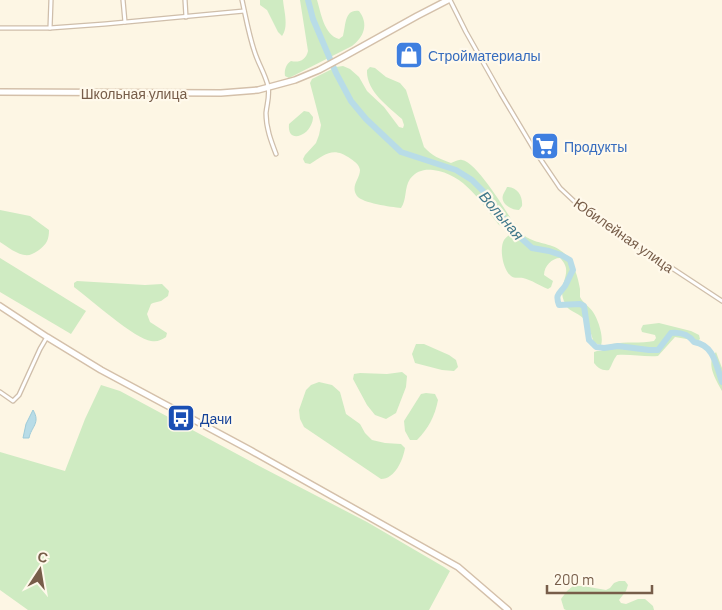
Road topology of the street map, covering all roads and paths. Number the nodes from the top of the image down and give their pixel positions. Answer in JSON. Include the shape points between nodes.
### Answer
{"nodes":[{"id":1,"x":51,"y":0,"type":"edge"},
{"id":2,"x":123,"y":0,"type":"edge"},
{"id":3,"x":185,"y":0,"type":"edge"},
{"id":4,"x":242,"y":0,"type":"edge"},
{"id":5,"x":449,"y":0,"type":"edge"},
{"id":6,"x":244,"y":11,"type":"junction"},
{"id":7,"x":186,"y":17,"type":"junction"},
{"id":8,"x":125,"y":22,"type":"junction"},
{"id":9,"x":0,"y":28,"type":"edge"},
{"id":10,"x":50,"y":28,"type":"junction"},
{"id":11,"x":268,"y":88,"type":"junction"},
{"id":12,"x":0,"y":92,"type":"edge"},
{"id":13,"x":276,"y":154,"type":"dead end"},
{"id":14,"x":722,"y":301,"type":"edge"},
{"id":15,"x":0,"y":306,"type":"edge"},
{"id":16,"x":47,"y":337,"type":"junction"},
{"id":17,"x":0,"y":392,"type":"edge"},
{"id":18,"x":508,"y":610,"type":"edge"}],
"edges":[{"from":1,"to":10,"type":"street"},
{"from":2,"to":8,"type":"street"},
{"from":3,"to":7,"type":"street"},
{"from":4,"to":6,"type":"street"},
{"from":5,"to":11,"type":"street","name":"Школьная улица","via":[[319,70]]},
{"from":5,"to":14,"type":"street","name":"Юбилейная улица","via":[[535,151],[560,188],[602,222]]},
{"from":6,"to":7,"type":"street"},
{"from":6,"to":11,"type":"street"},
{"from":7,"to":8,"type":"street"},
{"from":8,"to":10,"type":"street"},
{"from":9,"to":10,"type":"street"},
{"from":11,"to":12,"type":"street","name":"Школьная улица","via":[[221,93]]},
{"from":11,"to":13,"type":"street","via":[[267,125]]},
{"from":15,"to":16,"type":"street"},
{"from":16,"to":17,"type":"street","via":[[14,401]]},
{"from":16,"to":18,"type":"street","via":[[457,567]]}]}
